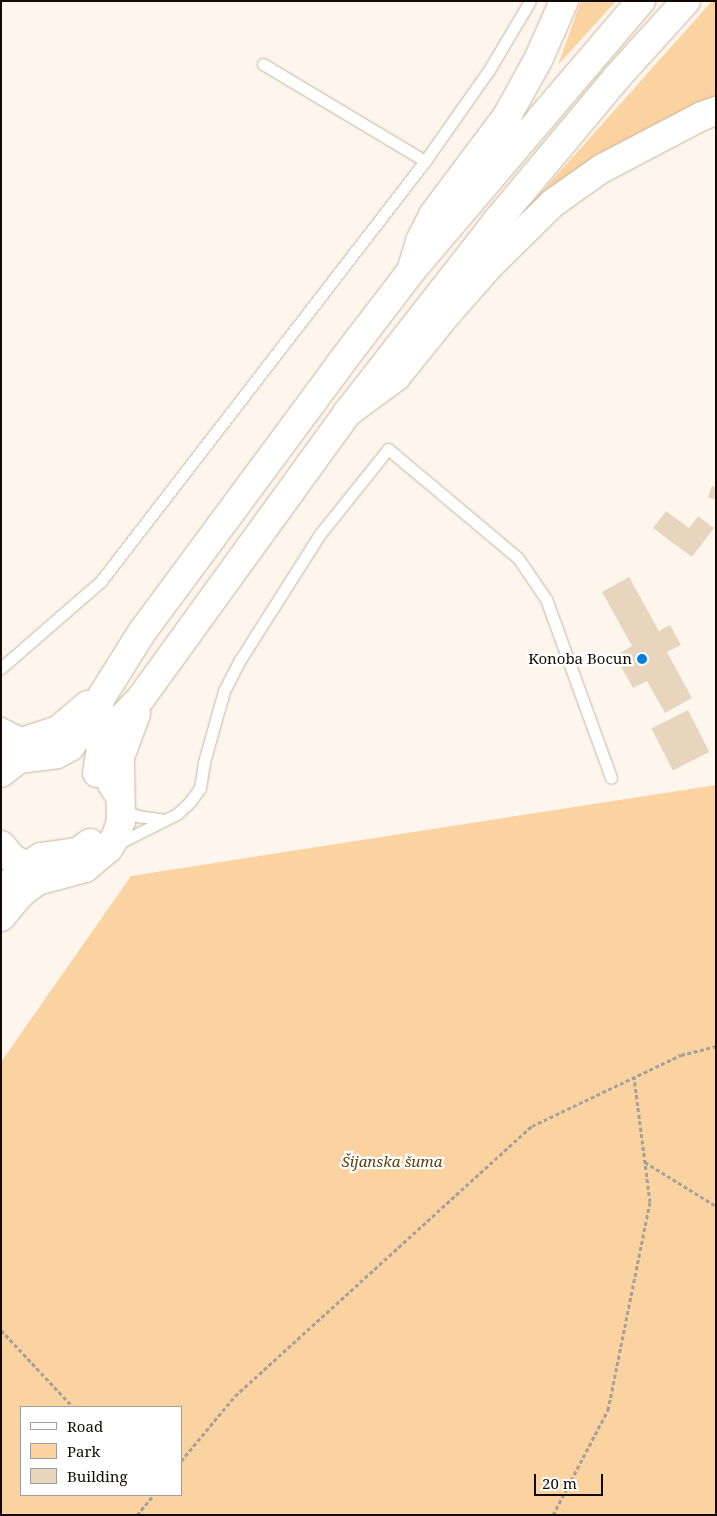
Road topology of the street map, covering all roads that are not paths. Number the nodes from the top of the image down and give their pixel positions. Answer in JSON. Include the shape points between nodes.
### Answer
{"nodes":[{"id":1,"x":530,"y":1,"type":"edge"},
{"id":2,"x":564,"y":1,"type":"edge"},
{"id":3,"x":641,"y":1,"type":"edge"},
{"id":4,"x":686,"y":1,"type":"edge"},
{"id":5,"x":263,"y":64,"type":"dead end"},
{"id":6,"x":716,"y":111,"type":"edge"},
{"id":7,"x":424,"y":161,"type":"junction"},
{"id":8,"x":412,"y":271,"type":"junction"},
{"id":9,"x":346,"y":413,"type":"junction"},
{"id":10,"x":1,"y":668,"type":"edge"},
{"id":11,"x":102,"y":696,"type":"junction"},
{"id":12,"x":141,"y":698,"type":"junction"},
{"id":13,"x":15,"y":739,"type":"edge"},
{"id":14,"x":70,"y":747,"type":"junction"},
{"id":15,"x":1,"y":772,"type":"edge"},
{"id":16,"x":611,"y":778,"type":"dead end"},
{"id":17,"x":100,"y":779,"type":"junction"},
{"id":18,"x":122,"y":808,"type":"junction"},
{"id":19,"x":165,"y":820,"type":"junction"},
{"id":20,"x":1,"y":845,"type":"edge"},
{"id":21,"x":108,"y":849,"type":"junction"},
{"id":22,"x":26,"y":867,"type":"junction"},
{"id":23,"x":56,"y":875,"type":"junction"},
{"id":24,"x":1,"y":894,"type":"edge"},
{"id":25,"x":1,"y":916,"type":"edge"}],
"edges":[{"from":1,"to":7,"type":"lane","via":[[489,70]]},
{"from":2,"to":8,"type":"main road","via":[[539,58],[507,116],[433,215],[420,241]]},
{"from":3,"to":8,"type":"main road"},
{"from":4,"to":9,"type":"main road","via":[[618,76],[496,222]]},
{"from":5,"to":7,"type":"lane"},
{"from":6,"to":9,"type":"main road","via":[[601,169],[553,203],[484,272],[396,377]]},
{"from":7,"to":10,"type":"lane","via":[[101,581]]},
{"from":8,"to":11,"type":"main road","via":[[142,632]]},
{"from":9,"to":12,"type":"main road"},
{"from":11,"to":13,"type":"main road","via":[[58,730]]},
{"from":11,"to":14,"type":"main road","via":[[95,714]]},
{"from":12,"to":17,"type":"main road","via":[[114,724],[101,748]]},
{"from":12,"to":18,"type":"main road","via":[[120,757]]},
{"from":13,"to":14,"type":"main road","via":[[51,739]]},
{"from":14,"to":15,"type":"main road","via":[[56,754],[20,759]]},
{"from":14,"to":17,"type":"main road","via":[[88,761]]},
{"from":16,"to":19,"type":"lane","via":[[546,599],[518,558],[388,449],[320,534],[240,660],[224,691],[200,788],[189,804]]},
{"from":17,"to":18,"type":"lane","via":[[112,800]]},
{"from":17,"to":22,"type":"main road","via":[[105,815],[101,830],[78,852],[41,858]]},
{"from":18,"to":19,"type":"lane","via":[[137,816]]},
{"from":18,"to":21,"type":"main road","via":[[116,836]]},
{"from":19,"to":21,"type":"lane"},
{"from":20,"to":22,"type":"main road","via":[[13,859]]},
{"from":21,"to":23,"type":"main road","via":[[85,868]]},
{"from":22,"to":23,"type":"main road"},
{"from":22,"to":24,"type":"main road"},
{"from":23,"to":25,"type":"main road","via":[[37,881],[20,894]]}]}
